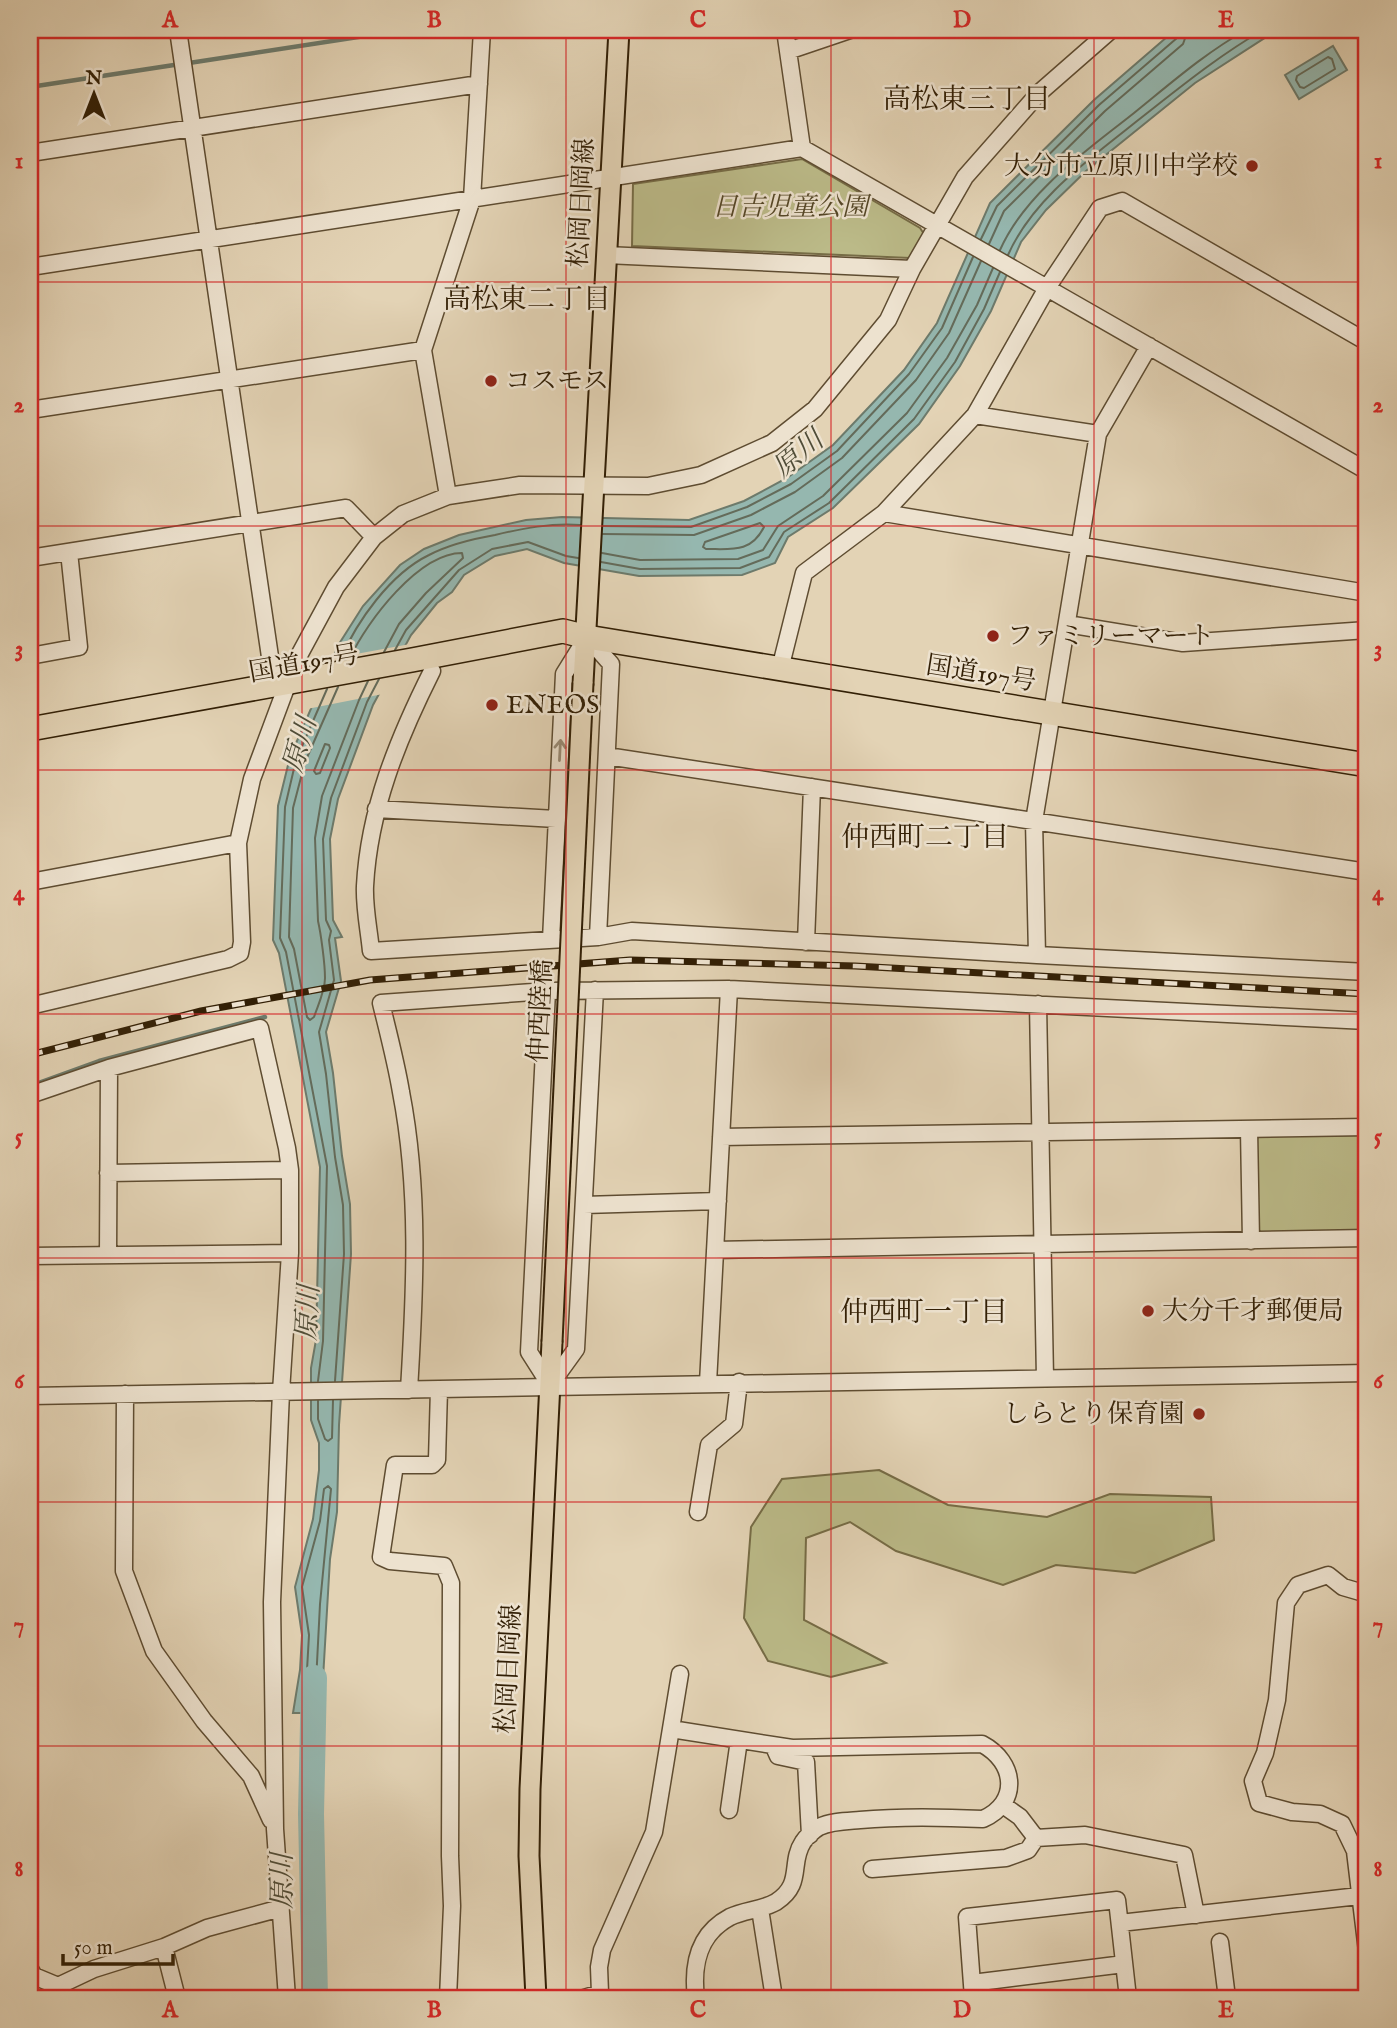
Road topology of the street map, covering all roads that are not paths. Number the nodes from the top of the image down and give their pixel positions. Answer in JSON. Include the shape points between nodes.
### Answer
{"nodes":[{"id":1,"x":178,"y":30,"type":"edge"},
{"id":2,"x":482,"y":30,"type":"edge"},
{"id":3,"x":619,"y":30,"type":"edge"},
{"id":4,"x":785,"y":30,"type":"edge"},
{"id":5,"x":850,"y":30,"type":"edge"},
{"id":6,"x":1104,"y":32,"type":"edge"},
{"id":7,"x":788,"y":51,"type":"junction"},
{"id":8,"x":478,"y":84,"type":"junction"},
{"id":9,"x":192,"y":128,"type":"junction"},
{"id":10,"x":802,"y":148,"type":"junction"},
{"id":11,"x":30,"y":153,"type":"edge"},
{"id":12,"x":610,"y":178,"type":"junction"},
{"id":13,"x":472,"y":199,"type":"junction"},
{"id":14,"x":937,"y":226,"type":"junction"},
{"id":15,"x":208,"y":240,"type":"junction"},
{"id":16,"x":606,"y":255,"type":"junction"},
{"id":17,"x":30,"y":267,"type":"edge"},
{"id":18,"x":912,"y":269,"type":"junction"},
{"id":19,"x":1046,"y":288,"type":"junction"},
{"id":20,"x":1367,"y":342,"type":"edge"},
{"id":21,"x":1149,"y":346,"type":"junction"},
{"id":22,"x":423,"y":350,"type":"junction"},
{"id":23,"x":228,"y":380,"type":"junction"},
{"id":24,"x":30,"y":410,"type":"edge"},
{"id":25,"x":975,"y":415,"type":"junction"},
{"id":26,"x":1098,"y":434,"type":"junction"},
{"id":27,"x":1367,"y":471,"type":"edge"},
{"id":28,"x":594,"y":485,"type":"junction"},
{"id":29,"x":448,"y":496,"type":"junction"},
{"id":30,"x":884,"y":513,"type":"junction"},
{"id":31,"x":250,"y":524,"type":"junction"},
{"id":32,"x":374,"y":537,"type":"junction"},
{"id":33,"x":1080,"y":545,"type":"junction"},
{"id":34,"x":69,"y":552,"type":"junction"},
{"id":35,"x":30,"y":558,"type":"edge"},
{"id":36,"x":1367,"y":593,"type":"edge"},
{"id":37,"x":1067,"y":624,"type":"junction"},
{"id":38,"x":1367,"y":630,"type":"edge"},
{"id":39,"x":587,"y":638,"type":"junction"},
{"id":40,"x":30,"y":656,"type":"edge"},
{"id":41,"x":416,"y":669,"type":"junction"},
{"id":42,"x":780,"y":669,"type":"junction"},
{"id":43,"x":289,"y":687,"type":"junction"},
{"id":44,"x":1052,"y":714,"type":"junction"},
{"id":45,"x":30,"y":729,"type":"edge"},
{"id":46,"x":30,"y":743,"type":"edge"},
{"id":47,"x":607,"y":756,"type":"junction"},
{"id":48,"x":1367,"y":765,"type":"edge"},
{"id":49,"x":812,"y":787,"type":"junction"},
{"id":50,"x":376,"y":808,"type":"junction"},
{"id":51,"x":556,"y":819,"type":"junction"},
{"id":52,"x":1034,"y":821,"type":"junction"},
{"id":53,"x":238,"y":843,"type":"junction"},
{"id":54,"x":1367,"y":872,"type":"edge"},
{"id":55,"x":30,"y":882,"type":"edge"},
{"id":56,"x":598,"y":937,"type":"junction"},
{"id":57,"x":551,"y":940,"type":"junction"},
{"id":58,"x":806,"y":942,"type":"junction"},
{"id":59,"x":1037,"y":955,"type":"junction"},
{"id":60,"x":1367,"y":972,"type":"edge"},
{"id":61,"x":729,"y":989,"type":"junction"},
{"id":62,"x":595,"y":990,"type":"junction"},
{"id":63,"x":547,"y":991,"type":"junction"},
{"id":64,"x":1038,"y":1004,"type":"junction"},
{"id":65,"x":30,"y":1006,"type":"edge"},
{"id":66,"x":1367,"y":1021,"type":"edge"},
{"id":67,"x":108,"y":1068,"type":"junction"},
{"id":68,"x":30,"y":1095,"type":"edge"},
{"id":69,"x":1367,"y":1128,"type":"edge"},
{"id":70,"x":1249,"y":1129,"type":"junction"},
{"id":71,"x":1041,"y":1132,"type":"junction"},
{"id":72,"x":721,"y":1137,"type":"junction"},
{"id":73,"x":290,"y":1170,"type":"junction"},
{"id":74,"x":108,"y":1174,"type":"junction"},
{"id":75,"x":718,"y":1201,"type":"junction"},
{"id":76,"x":584,"y":1205,"type":"junction"},
{"id":77,"x":1367,"y":1238,"type":"edge"},
{"id":78,"x":1251,"y":1241,"type":"junction"},
{"id":79,"x":1042,"y":1244,"type":"junction"},
{"id":80,"x":715,"y":1250,"type":"junction"},
{"id":81,"x":290,"y":1254,"type":"junction"},
{"id":82,"x":107,"y":1255,"type":"junction"},
{"id":83,"x":30,"y":1256,"type":"edge"},
{"id":84,"x":552,"y":1342,"type":"joint"},
{"id":85,"x":1367,"y":1373,"type":"edge"},
{"id":86,"x":1045,"y":1378,"type":"junction"},
{"id":87,"x":739,"y":1382,"type":"junction"},
{"id":88,"x":708,"y":1383,"type":"junction"},
{"id":89,"x":550,"y":1385,"type":"junction"},
{"id":90,"x":439,"y":1389,"type":"junction"},
{"id":91,"x":409,"y":1390,"type":"junction"},
{"id":92,"x":287,"y":1392,"type":"junction"},
{"id":93,"x":125,"y":1394,"type":"junction"},
{"id":94,"x":30,"y":1396,"type":"edge"},
{"id":95,"x":698,"y":1512,"type":"dead end"},
{"id":96,"x":1367,"y":1594,"type":"edge"},
{"id":97,"x":680,"y":1674,"type":"dead end"},
{"id":98,"x":671,"y":1729,"type":"junction"},
{"id":99,"x":739,"y":1740,"type":"junction"},
{"id":100,"x":773,"y":1745,"type":"junction"},
{"id":101,"x":1003,"y":1805,"type":"junction"},
{"id":102,"x":729,"y":1810,"type":"dead end"},
{"id":103,"x":275,"y":1829,"type":"junction"},
{"id":104,"x":810,"y":1835,"type":"junction"},
{"id":105,"x":1036,"y":1838,"type":"junction"},
{"id":106,"x":872,"y":1869,"type":"dead end"},
{"id":107,"x":1359,"y":1896,"type":"junction"},
{"id":108,"x":281,"y":1908,"type":"junction"},
{"id":109,"x":760,"y":1909,"type":"junction"},
{"id":110,"x":1196,"y":1914,"type":"junction"},
{"id":111,"x":1120,"y":1923,"type":"junction"},
{"id":112,"x":1220,"y":1942,"type":"dead end"},
{"id":113,"x":164,"y":1947,"type":"junction"},
{"id":114,"x":1367,"y":1951,"type":"edge"},
{"id":115,"x":1124,"y":1964,"type":"junction"},
{"id":116,"x":30,"y":1969,"type":"edge"},
{"id":117,"x":973,"y":1990,"type":"edge"},
{"id":118,"x":177,"y":1998,"type":"edge"},
{"id":119,"x":287,"y":1998,"type":"edge"},
{"id":120,"x":448,"y":1998,"type":"edge"},
{"id":121,"x":536,"y":1998,"type":"edge"},
{"id":122,"x":584,"y":1998,"type":"edge"},
{"id":123,"x":696,"y":1998,"type":"edge"},
{"id":124,"x":774,"y":1998,"type":"edge"},
{"id":125,"x":1128,"y":1998,"type":"edge"},
{"id":126,"x":1227,"y":1998,"type":"edge"}],
"edges":[{"from":1,"to":9,"type":"street"},
{"from":2,"to":8,"type":"street"},
{"from":3,"to":12,"type":"main road","name":"松岡日岡線"},
{"from":4,"to":7,"type":"street"},
{"from":5,"to":7,"type":"street"},
{"from":6,"to":14,"type":"street","via":[[1039,93],[965,177]]},
{"from":7,"to":10,"type":"street"},
{"from":8,"to":9,"type":"street"},
{"from":8,"to":13,"type":"street"},
{"from":9,"to":11,"type":"street"},
{"from":9,"to":15,"type":"street"},
{"from":10,"to":12,"type":"street"},
{"from":10,"to":14,"type":"street"},
{"from":12,"to":13,"type":"street"},
{"from":12,"to":16,"type":"main road","name":"松岡日岡線"},
{"from":13,"to":15,"type":"street"},
{"from":13,"to":22,"type":"street"},
{"from":14,"to":18,"type":"street"},
{"from":14,"to":19,"type":"street"},
{"from":15,"to":17,"type":"street"},
{"from":15,"to":23,"type":"street"},
{"from":16,"to":18,"type":"street"},
{"from":16,"to":28,"type":"main road","name":"松岡日岡線"},
{"from":18,"to":28,"type":"street","via":[[888,320],[848,372],[815,409],[772,443],[701,475],[673,482]]},
{"from":19,"to":20,"type":"street","via":[[1100,208],[1122,201]]},
{"from":19,"to":21,"type":"street"},
{"from":19,"to":25,"type":"street"},
{"from":21,"to":26,"type":"street"},
{"from":21,"to":27,"type":"street"},
{"from":22,"to":23,"type":"street"},
{"from":22,"to":29,"type":"street"},
{"from":23,"to":24,"type":"street"},
{"from":23,"to":31,"type":"street"},
{"from":25,"to":26,"type":"street"},
{"from":25,"to":30,"type":"street"},
{"from":26,"to":33,"type":"street"},
{"from":28,"to":29,"type":"street","via":[[520,485]]},
{"from":28,"to":39,"type":"main road","name":"松岡日岡線"},
{"from":29,"to":32,"type":"street","via":[[403,514]]},
{"from":30,"to":33,"type":"street"},
{"from":30,"to":42,"type":"street","via":[[804,573]]},
{"from":31,"to":32,"type":"street","via":[[346,509]]},
{"from":31,"to":34,"type":"street"},
{"from":31,"to":43,"type":"street"},
{"from":32,"to":43,"type":"street","via":[[336,587],[296,661]]},
{"from":33,"to":36,"type":"street"},
{"from":33,"to":37,"type":"street"},
{"from":34,"to":35,"type":"street"},
{"from":34,"to":40,"type":"street","via":[[79,647]]},
{"from":37,"to":38,"type":"street","via":[[1183,643]]},
{"from":37,"to":44,"type":"street"},
{"from":39,"to":41,"type":"highway","name":"国道197号","via":[[563,631]]},
{"from":39,"to":42,"type":"highway","name":"国道197号"},
{"from":39,"to":47,"type":"street","via":[[611,664]]},
{"from":51,"to":39,"type":"street","one_way":true,"via":[[564,674]]},
{"from":39,"to":84,"type":"main road","name":"仲西陸橋","bridge":true},
{"from":41,"to":43,"type":"highway","name":"国道197号"},
{"from":41,"to":50,"type":"street"},
{"from":42,"to":44,"type":"highway","name":"国道197号"},
{"from":43,"to":45,"type":"highway","name":"国道197号"},
{"from":43,"to":46,"type":"highway","name":"国道197号"},
{"from":43,"to":53,"type":"street","via":[[252,779]]},
{"from":44,"to":48,"type":"highway","name":"国道197号"},
{"from":44,"to":52,"type":"street"},
{"from":47,"to":49,"type":"street"},
{"from":47,"to":56,"type":"street"},
{"from":49,"to":52,"type":"street"},
{"from":49,"to":58,"type":"street"},
{"from":50,"to":51,"type":"street"},
{"from":50,"to":57,"type":"street","via":[[365,889],[371,951]]},
{"from":51,"to":57,"type":"street"},
{"from":52,"to":54,"type":"street"},
{"from":52,"to":59,"type":"street"},
{"from":53,"to":55,"type":"street"},
{"from":53,"to":65,"type":"street","via":[[240,953]]},
{"from":56,"to":57,"type":"street"},
{"from":56,"to":58,"type":"street","via":[[632,931]]},
{"from":58,"to":59,"type":"street"},
{"from":59,"to":60,"type":"street"},
{"from":61,"to":62,"type":"street"},
{"from":61,"to":64,"type":"street"},
{"from":61,"to":72,"type":"street"},
{"from":62,"to":63,"type":"street"},
{"from":62,"to":76,"type":"street"},
{"from":63,"to":89,"type":"street","via":[[529,1352]]},
{"from":63,"to":91,"type":"street","via":[[381,1003],[401,1091],[414,1206],[416,1289]]},
{"from":64,"to":66,"type":"street"},
{"from":64,"to":71,"type":"street"},
{"from":67,"to":68,"type":"street"},
{"from":67,"to":73,"type":"street","via":[[260,1028]]},
{"from":67,"to":74,"type":"street"},
{"from":69,"to":70,"type":"street"},
{"from":70,"to":71,"type":"street"},
{"from":70,"to":78,"type":"street"},
{"from":71,"to":72,"type":"street"},
{"from":71,"to":79,"type":"street"},
{"from":72,"to":75,"type":"street"},
{"from":73,"to":74,"type":"street"},
{"from":73,"to":81,"type":"street"},
{"from":74,"to":82,"type":"street"},
{"from":75,"to":76,"type":"street"},
{"from":75,"to":80,"type":"street"},
{"from":76,"to":89,"type":"street","via":[[576,1349]]},
{"from":77,"to":78,"type":"street"},
{"from":78,"to":79,"type":"street"},
{"from":79,"to":80,"type":"street"},
{"from":79,"to":86,"type":"street"},
{"from":80,"to":88,"type":"street"},
{"from":81,"to":82,"type":"street"},
{"from":81,"to":92,"type":"street"},
{"from":82,"to":83,"type":"street"},
{"from":84,"to":89,"type":"main road","name":"松岡日岡線"},
{"from":85,"to":86,"type":"street"},
{"from":86,"to":87,"type":"street"},
{"from":87,"to":88,"type":"street"},
{"from":87,"to":95,"type":"street","via":[[734,1424],[709,1445]]},
{"from":88,"to":89,"type":"street"},
{"from":89,"to":90,"type":"street"},
{"from":89,"to":121,"type":"main road","name":"松岡日岡線","via":[[530,1789]]},
{"from":90,"to":91,"type":"street"},
{"from":90,"to":120,"type":"street","via":[[437,1460],[432,1465],[395,1465],[381,1557],[444,1566],[451,1583]]},
{"from":91,"to":92,"type":"street"},
{"from":92,"to":93,"type":"street"},
{"from":92,"to":103,"type":"street","via":[[272,1602]]},
{"from":93,"to":94,"type":"street"},
{"from":93,"to":103,"type":"street","via":[[124,1571],[154,1651],[251,1776]]},
{"from":96,"to":107,"type":"street","via":[[1343,1587],[1328,1575],[1298,1585],[1286,1603],[1277,1700],[1265,1753],[1253,1781],[1259,1803],[1320,1814],[1342,1824],[1355,1851]]},
{"from":97,"to":98,"type":"street"},
{"from":98,"to":99,"type":"street"},
{"from":98,"to":122,"type":"street","via":[[654,1832],[602,1950],[600,1993]]},
{"from":99,"to":100,"type":"street"},
{"from":99,"to":102,"type":"street"},
{"from":100,"to":101,"type":"street","via":[[982,1744],[998,1755],[1008,1773]]},
{"from":100,"to":104,"type":"street","via":[[778,1756],[806,1762]]},
{"from":101,"to":104,"type":"street","via":[[983,1819],[890,1817],[836,1822]]},
{"from":101,"to":105,"type":"street","via":[[1020,1817]]},
{"from":103,"to":108,"type":"street"},
{"from":104,"to":109,"type":"street","via":[[803,1842],[793,1885],[777,1901]]},
{"from":105,"to":106,"type":"street","via":[[1028,1850],[1006,1858]]},
{"from":105,"to":110,"type":"street","via":[[1085,1835],[1184,1855]]},
{"from":107,"to":110,"type":"street"},
{"from":107,"to":114,"type":"street"},
{"from":108,"to":113,"type":"street","via":[[207,1928]]},
{"from":108,"to":119,"type":"street"},
{"from":109,"to":123,"type":"street","via":[[731,1916],[706,1935],[697,1956]]},
{"from":109,"to":124,"type":"street"},
{"from":110,"to":111,"type":"street"},
{"from":111,"to":115,"type":"street"},
{"from":111,"to":117,"type":"street","via":[[1117,1900],[967,1917]]},
{"from":112,"to":126,"type":"street"},
{"from":113,"to":116,"type":"street","via":[[94,1969],[58,1986],[34,1976]]},
{"from":113,"to":118,"type":"street"},
{"from":115,"to":117,"type":"street"},
{"from":115,"to":125,"type":"street"}]}
